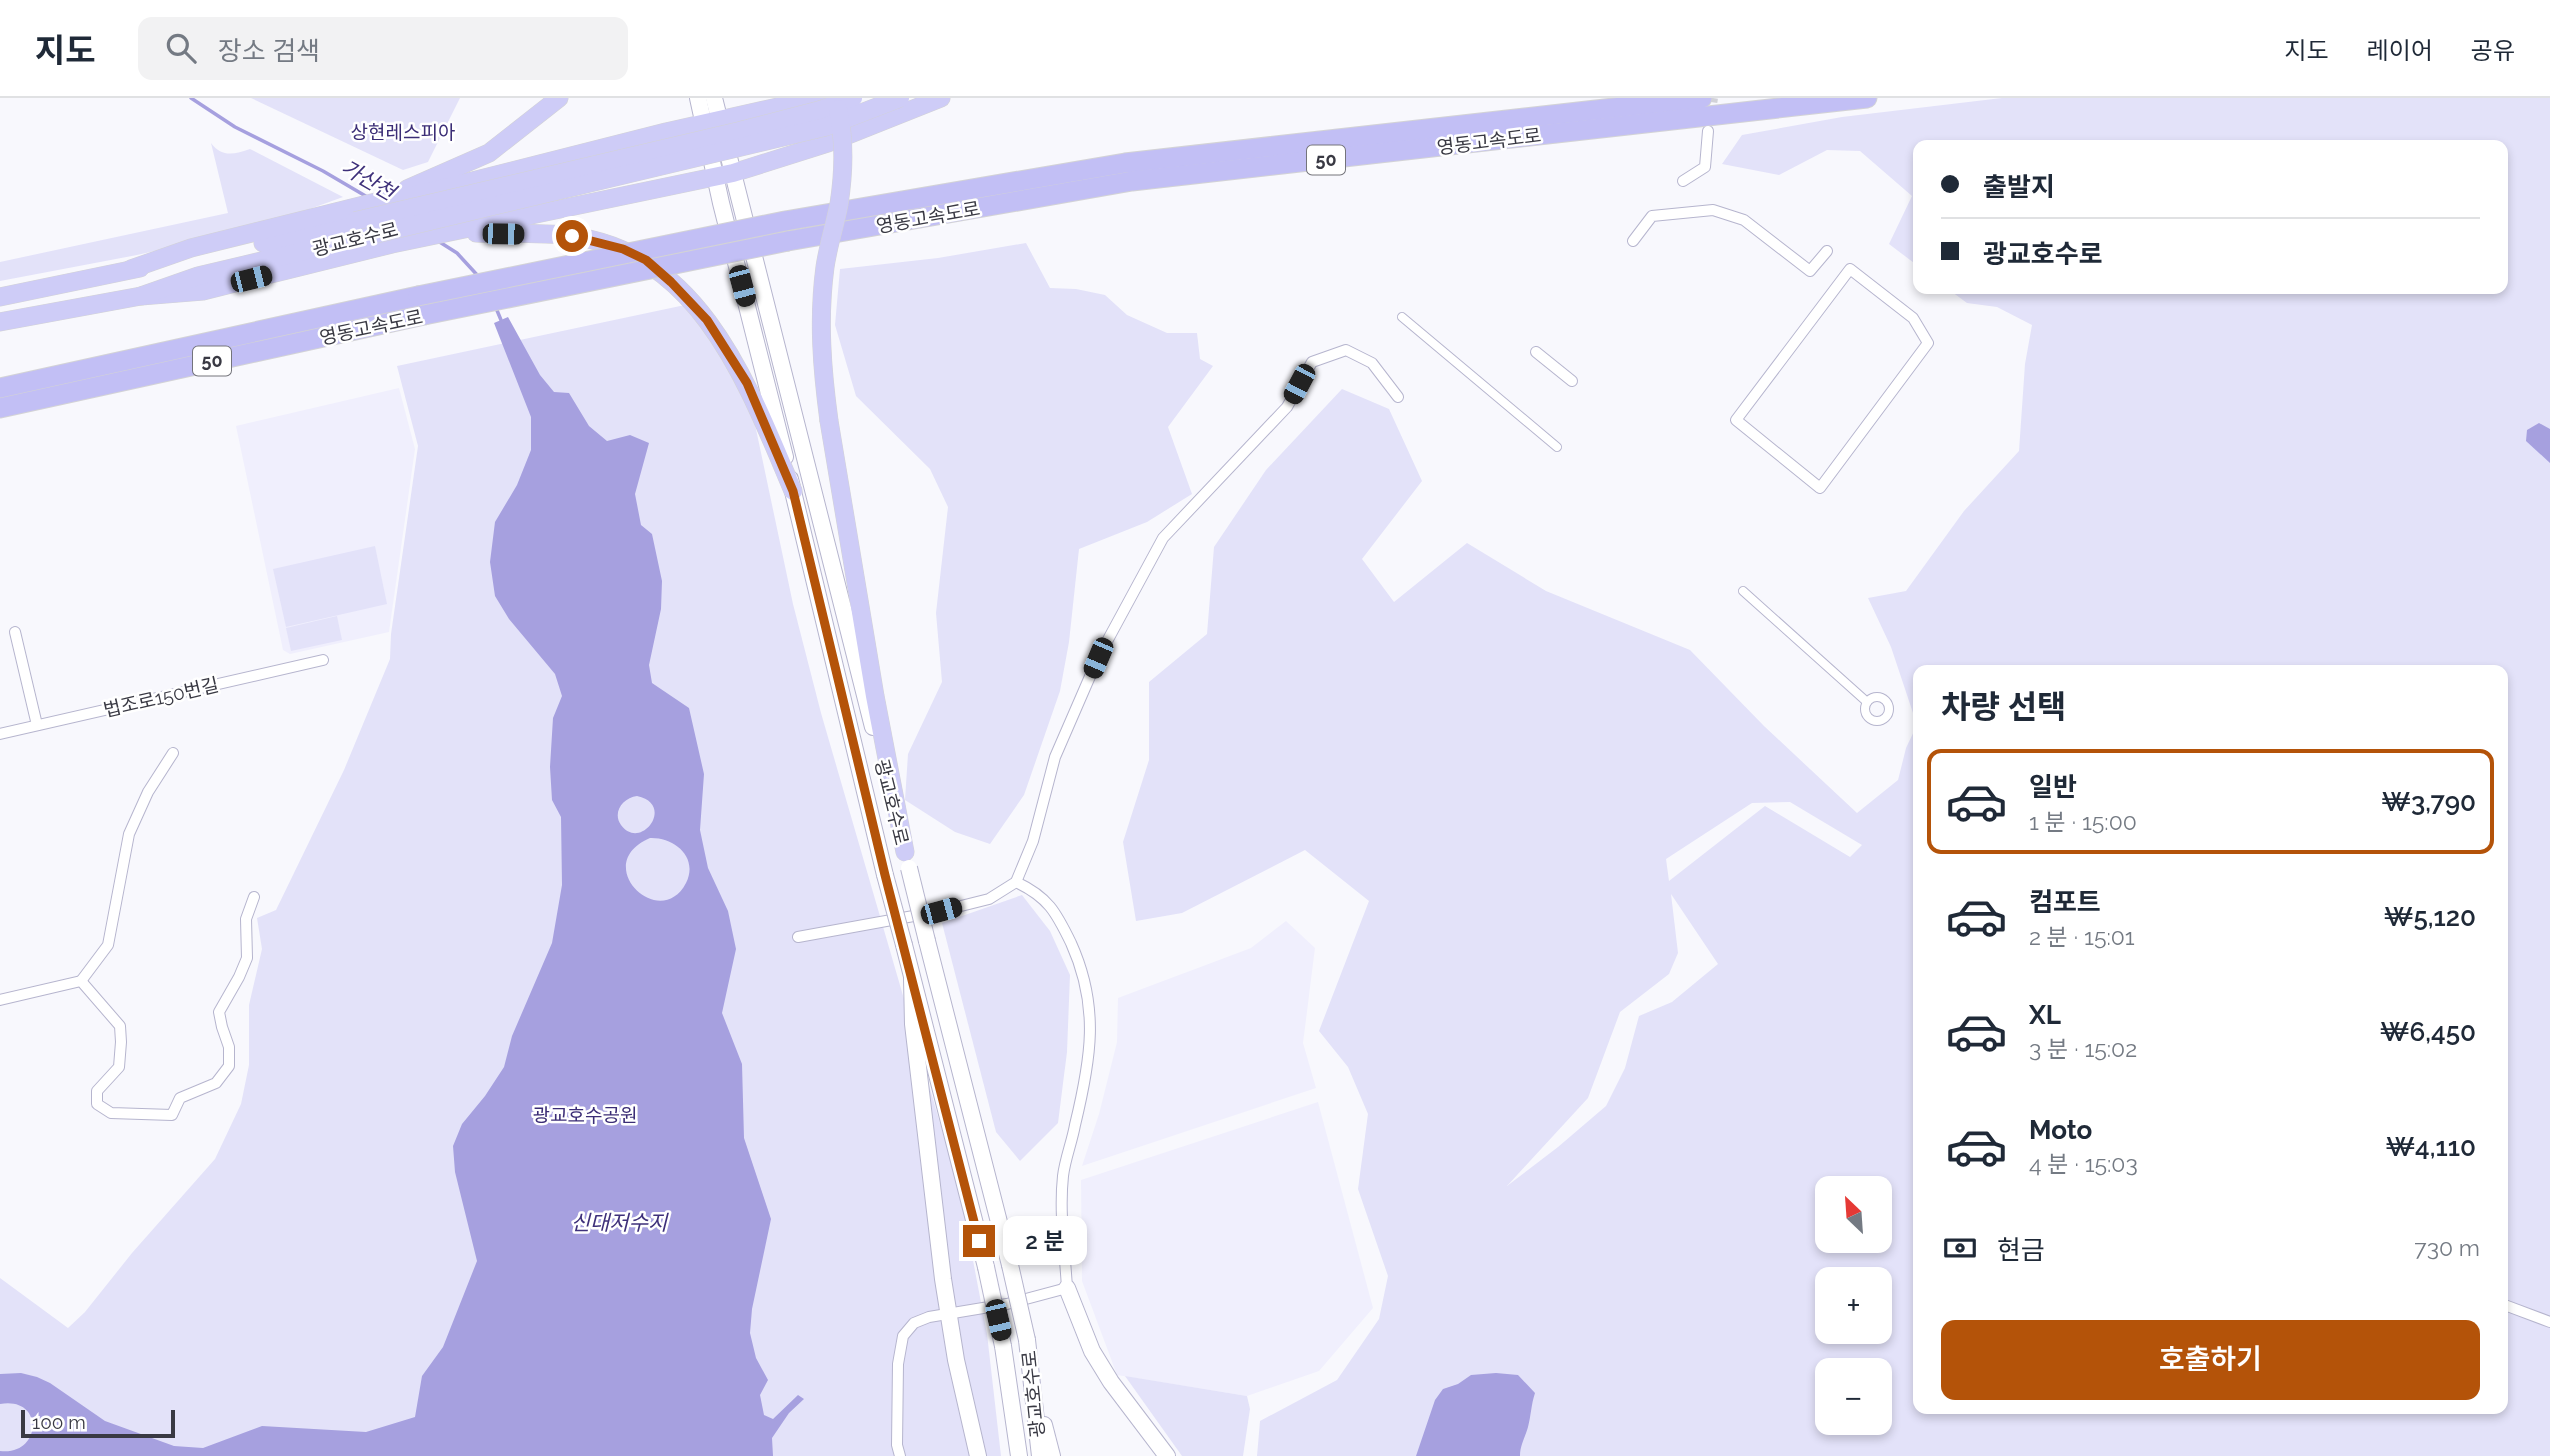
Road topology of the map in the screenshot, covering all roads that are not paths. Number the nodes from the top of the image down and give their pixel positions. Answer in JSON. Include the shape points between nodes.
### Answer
{"nodes":[{"id":1,"x":559,"y":98,"type":"edge"},
{"id":2,"x":698,"y":98,"type":"edge"},
{"id":3,"x":714,"y":98,"type":"edge"},
{"id":4,"x":818,"y":98,"type":"edge"},
{"id":5,"x":833,"y":98,"type":"edge"},
{"id":6,"x":853,"y":98,"type":"edge"},
{"id":7,"x":900,"y":98,"type":"edge"},
{"id":8,"x":941,"y":98,"type":"edge"},
{"id":9,"x":1702,"y":98,"type":"edge"},
{"id":10,"x":1867,"y":98,"type":"edge"},
{"id":11,"x":711,"y":122,"type":"junction"},
{"id":12,"x":1708,"y":131,"type":"tunnel mouth"},
{"id":13,"x":725,"y":175,"type":"junction"},
{"id":14,"x":1683,"y":181,"type":"dead end"},
{"id":15,"x":421,"y":189,"type":"junction"},
{"id":16,"x":478,"y":229,"type":"junction"},
{"id":17,"x":1633,"y":241,"type":"dead end"},
{"id":18,"x":1827,"y":251,"type":"dead end"},
{"id":19,"x":131,"y":269,"type":"junction"},
{"id":20,"x":1850,"y":269,"type":"joint"},
{"id":21,"x":141,"y":296,"type":"junction"},
{"id":22,"x":0,"y":297,"type":"edge"},
{"id":23,"x":421,"y":306,"type":"junction"},
{"id":24,"x":1402,"y":317,"type":"dead end"},
{"id":25,"x":0,"y":322,"type":"edge"},
{"id":26,"x":1536,"y":352,"type":"dead end"},
{"id":27,"x":1572,"y":381,"type":"dead end"},
{"id":28,"x":0,"y":388,"type":"edge"},
{"id":29,"x":1398,"y":397,"type":"dead end"},
{"id":30,"x":0,"y":408,"type":"edge"},
{"id":31,"x":1557,"y":447,"type":"dead end"},
{"id":32,"x":793,"y":491,"type":"junction"},
{"id":33,"x":1743,"y":591,"type":"dead end"},
{"id":34,"x":15,"y":632,"type":"dead end"},
{"id":35,"x":323,"y":660,"type":"dead end"},
{"id":36,"x":1867,"y":702,"type":"dead end"},
{"id":37,"x":37,"y":725,"type":"junction"},
{"id":38,"x":0,"y":734,"type":"edge"},
{"id":39,"x":173,"y":753,"type":"dead end"},
{"id":40,"x":907,"y":860,"type":"junction"},
{"id":41,"x":1016,"y":882,"type":"junction"},
{"id":42,"x":254,"y":897,"type":"dead end"},
{"id":43,"x":798,"y":937,"type":"dead end"},
{"id":44,"x":912,"y":979,"type":"junction"},
{"id":45,"x":81,"y":981,"type":"junction"},
{"id":46,"x":0,"y":1000,"type":"edge"},
{"id":47,"x":1067,"y":1288,"type":"junction"},
{"id":48,"x":2508,"y":1306,"type":"edge"},
{"id":49,"x":948,"y":1314,"type":"junction"},
{"id":50,"x":2550,"y":1321,"type":"edge"},
{"id":51,"x":1035,"y":1411,"type":"junction"},
{"id":52,"x":900,"y":1456,"type":"edge"},
{"id":53,"x":978,"y":1456,"type":"edge"},
{"id":54,"x":1019,"y":1456,"type":"edge"},
{"id":55,"x":1040,"y":1456,"type":"edge"},
{"id":56,"x":1052,"y":1456,"type":"edge"},
{"id":57,"x":1167,"y":1456,"type":"edge"}],
"edges":[{"from":1,"to":15,"type":"highway","via":[[489,152]]},
{"from":2,"to":11,"type":"main road","name":"광교호수로"},
{"from":3,"to":11,"type":"main road","name":"광교호수로"},
{"from":4,"to":11,"type":"highway"},
{"from":5,"to":40,"type":"highway","bridge":true,"via":[[844,135],[844,157],[820,311],[822,364],[875,696]]},
{"from":6,"to":19,"type":"highway","name":"광교호수로","bridge":true,"via":[[739,131],[193,260]]},
{"from":7,"to":21,"type":"highway","name":"광교호수로","bridge":true,"via":[[825,127],[198,276]]},
{"from":8,"to":13,"type":"highway","via":[[828,143]]},
{"from":9,"to":23,"type":"highway","name":"영동고속도로","number":"50","bridge":true,"via":[[1125,163],[785,221]]},
{"from":10,"to":23,"type":"highway","name":"영동고속도로","number":"50","bridge":true,"via":[[1132,181]]},
{"from":11,"to":13,"type":"main road","name":"광교호수로"},
{"from":11,"to":15,"type":"highway"},
{"from":12,"to":14,"type":"street","via":[[1705,166]]},
{"from":13,"to":16,"type":"highway"},
{"from":13,"to":32,"type":"main road","name":"광교호수로"},
{"from":13,"to":40,"type":"main road","name":"광교호수로","via":[[760,285]]},
{"from":15,"to":19,"type":"highway","via":[[191,248]]},
{"from":16,"to":21,"type":"highway","via":[[392,244],[203,291]]},
{"from":16,"to":32,"type":"highway","via":[[572,236],[623,249],[653,266],[723,342],[747,383]]},
{"from":17,"to":18,"type":"street","via":[[1652,216],[1713,210],[1744,220],[1810,271]]},
{"from":19,"to":22,"type":"highway","name":"광교호수로"},
{"from":20,"to":20,"type":"street","via":[[1736,420],[1821,488],[1928,343],[1913,318]]},
{"from":21,"to":25,"type":"highway","name":"광교호수로"},
{"from":23,"to":28,"type":"highway","name":"영동고속도로","number":"50"},
{"from":23,"to":30,"type":"highway","name":"영동고속도로","number":"50"},
{"from":24,"to":31,"type":"street"},
{"from":26,"to":27,"type":"street"},
{"from":29,"to":41,"type":"street","via":[[1372,363],[1346,350],[1312,362],[1287,407],[1163,538],[1098,658],[1055,757],[1033,841]]},
{"from":32,"to":44,"type":"main road","name":"광교호수로","bridge":true},
{"from":33,"to":36,"type":"street"},
{"from":34,"to":37,"type":"street"},
{"from":35,"to":37,"type":"street","name":"법조로150번길"},
{"from":37,"to":38,"type":"street","name":"법조로150번길"},
{"from":39,"to":45,"type":"street","via":[[148,792],[130,834],[108,945]]},
{"from":40,"to":51,"type":"main road","name":"광교호수로","bridge":true,"via":[[1010,1265],[1027,1340]]},
{"from":41,"to":43,"type":"street","via":[[989,899]]},
{"from":41,"to":47,"type":"street","via":[[1038,892],[1060,920],[1082,968],[1090,1007],[1091,1050],[1063,1176]]},
{"from":42,"to":45,"type":"street","via":[[246,919],[247,958],[219,1012],[229,1066],[216,1083],[180,1098],[172,1115],[111,1113],[97,1104],[97,1091],[119,1067],[120,1026]]},
{"from":44,"to":49,"type":"main road","via":[[913,1024]]},
{"from":44,"to":54,"type":"main road","name":"광교호수로","bridge":true,"via":[[986,1267]]},
{"from":45,"to":46,"type":"street"},
{"from":47,"to":49,"type":"street"},
{"from":47,"to":57,"type":"main road","via":[[1092,1351]]},
{"from":48,"to":50,"type":"street"},
{"from":49,"to":52,"type":"street","via":[[914,1323],[903,1336],[898,1364]]},
{"from":49,"to":53,"type":"main road"},
{"from":51,"to":55,"type":"main road","name":"광교호수로"},
{"from":51,"to":56,"type":"main road","via":[[1047,1429]]}]}
